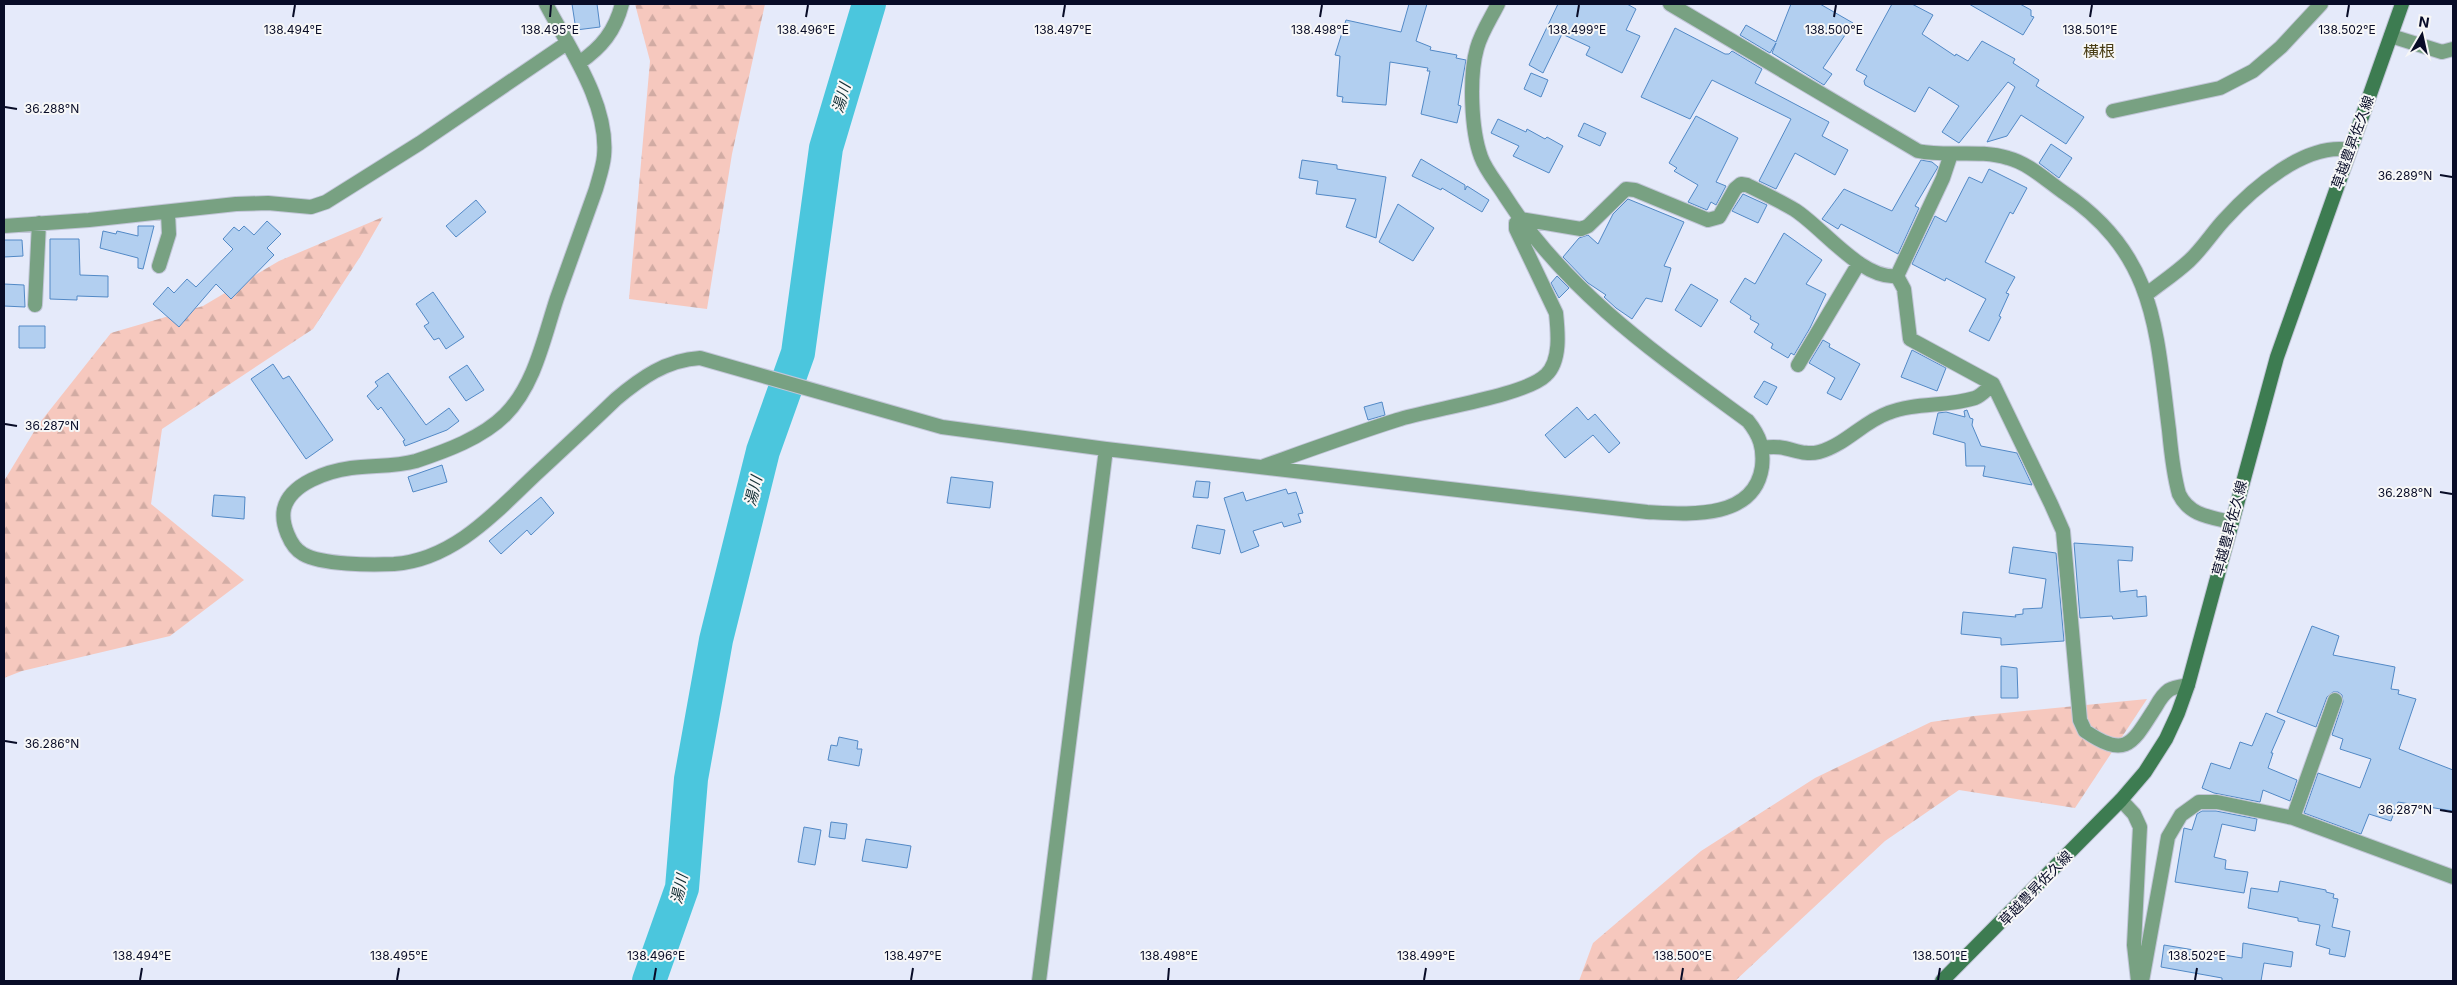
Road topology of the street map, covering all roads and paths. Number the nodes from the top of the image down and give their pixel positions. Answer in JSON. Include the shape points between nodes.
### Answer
{"nodes":[{"id":1,"x":546,"y":4,"type":"edge"},
{"id":2,"x":622,"y":4,"type":"edge"},
{"id":3,"x":1498,"y":4,"type":"edge"},
{"id":4,"x":1670,"y":4,"type":"edge"},
{"id":5,"x":2322,"y":4,"type":"edge"},
{"id":6,"x":2402,"y":4,"type":"edge"},
{"id":7,"x":2391,"y":36,"type":"junction"},
{"id":8,"x":567,"y":43,"type":"junction"},
{"id":9,"x":2453,"y":49,"type":"edge"},
{"id":10,"x":579,"y":63,"type":"junction"},
{"id":11,"x":2113,"y":111,"type":"dead end"},
{"id":12,"x":2350,"y":150,"type":"junction"},
{"id":13,"x":1951,"y":154,"type":"junction"},
{"id":14,"x":168,"y":213,"type":"junction"},
{"id":15,"x":1521,"y":219,"type":"junction"},
{"id":16,"x":39,"y":224,"type":"junction"},
{"id":17,"x":4,"y":226,"type":"edge"},
{"id":18,"x":1860,"y":263,"type":"junction"},
{"id":19,"x":159,"y":266,"type":"dead end"},
{"id":20,"x":1897,"y":276,"type":"junction"},
{"id":21,"x":2147,"y":294,"type":"junction"},
{"id":22,"x":35,"y":305,"type":"dead end"},
{"id":23,"x":1798,"y":365,"type":"dead end"},
{"id":24,"x":1992,"y":384,"type":"junction"},
{"id":25,"x":1763,"y":448,"type":"junction"},
{"id":26,"x":1106,"y":449,"type":"junction"},
{"id":27,"x":1261,"y":467,"type":"junction"},
{"id":28,"x":2231,"y":522,"type":"junction"},
{"id":29,"x":2188,"y":685,"type":"junction"},
{"id":30,"x":2335,"y":700,"type":"dead end"},
{"id":31,"x":2120,"y":800,"type":"junction"},
{"id":32,"x":2293,"y":818,"type":"junction"},
{"id":33,"x":2453,"y":877,"type":"edge"},
{"id":34,"x":1039,"y":981,"type":"edge"},
{"id":35,"x":1942,"y":981,"type":"edge"},
{"id":36,"x":2138,"y":981,"type":"edge"},
{"id":37,"x":2142,"y":981,"type":"edge"}],
"edges":[{"from":1,"to":8,"type":"street"},
{"from":2,"to":10,"type":"street","via":[[607,40]]},
{"from":3,"to":15,"type":"street","via":[[1477,48],[1472,108],[1481,156]]},
{"from":4,"to":13,"type":"street","via":[[1918,151]]},
{"from":5,"to":11,"type":"street","via":[[2253,71],[2220,88]]},
{"from":6,"to":7,"type":"main road","name":"草越豊昇佐久線"},
{"from":7,"to":9,"type":"street","via":[[2442,52]]},
{"from":7,"to":12,"type":"main road","name":"草越豊昇佐久線"},
{"from":8,"to":10,"type":"street"},
{"from":8,"to":14,"type":"street","via":[[420,143],[326,202],[311,207],[236,204]]},
{"from":10,"to":26,"type":"street","via":[[602,122],[604,157],[596,189],[525,387],[501,419],[462,442],[416,461],[351,468],[304,484],[291,494],[284,509],[288,534],[303,554],[323,560],[377,565],[404,563],[436,553],[488,519],[636,382],[687,359],[700,358],[942,426]]},
{"from":12,"to":21,"type":"street","via":[[2337,148],[2318,152],[2274,176],[2248,196],[2190,260]]},
{"from":12,"to":28,"type":"main road","name":"草越豊昇佐久線","via":[[2277,357]]},
{"from":13,"to":20,"type":"street"},
{"from":13,"to":21,"type":"street","via":[[1970,152],[2008,158],[2084,206],[2109,229],[2138,273]]},
{"from":14,"to":16,"type":"street"},
{"from":14,"to":19,"type":"street","via":[[169,234]]},
{"from":15,"to":18,"type":"street","via":[[1581,229],[1626,189],[1708,220],[1719,217],[1741,184],[1796,211]]},
{"from":15,"to":25,"type":"street","via":[[1548,255],[1586,295],[1664,360],[1748,422]]},
{"from":15,"to":27,"type":"street","via":[[1516,223],[1516,229],[1556,313],[1555,357],[1545,376],[1526,388],[1399,419]]},
{"from":16,"to":17,"type":"street"},
{"from":16,"to":22,"type":"street"},
{"from":18,"to":20,"type":"street","via":[[1881,276]]},
{"from":18,"to":23,"type":"street"},
{"from":20,"to":24,"type":"street","via":[[1904,289],[1910,339]]},
{"from":21,"to":28,"type":"street","via":[[2157,337],[2179,494],[2188,508],[2201,515]]},
{"from":24,"to":25,"type":"street","via":[[1976,398],[1888,413],[1832,448],[1801,453],[1786,447]]},
{"from":24,"to":29,"type":"street","via":[[2064,532],[2080,720],[2085,731],[2113,746],[2125,746],[2137,736],[2170,689]]},
{"from":25,"to":27,"type":"street","via":[[1762,468],[1752,491],[1722,510],[1697,514],[1647,512]]},
{"from":26,"to":27,"type":"street"},
{"from":26,"to":34,"type":"street"},
{"from":28,"to":29,"type":"main road","name":"草越豊昇佐久線"},
{"from":29,"to":31,"type":"main road","name":"草越豊昇佐久線","via":[[2166,739],[2145,772]]},
{"from":30,"to":32,"type":"street"},
{"from":31,"to":35,"type":"main road","name":"草越豊昇佐久線"},
{"from":31,"to":36,"type":"street","via":[[2134,814],[2140,828],[2134,944]]},
{"from":32,"to":33,"type":"street"},
{"from":32,"to":37,"type":"street","via":[[2217,802],[2199,802],[2181,815],[2168,837]]}]}
